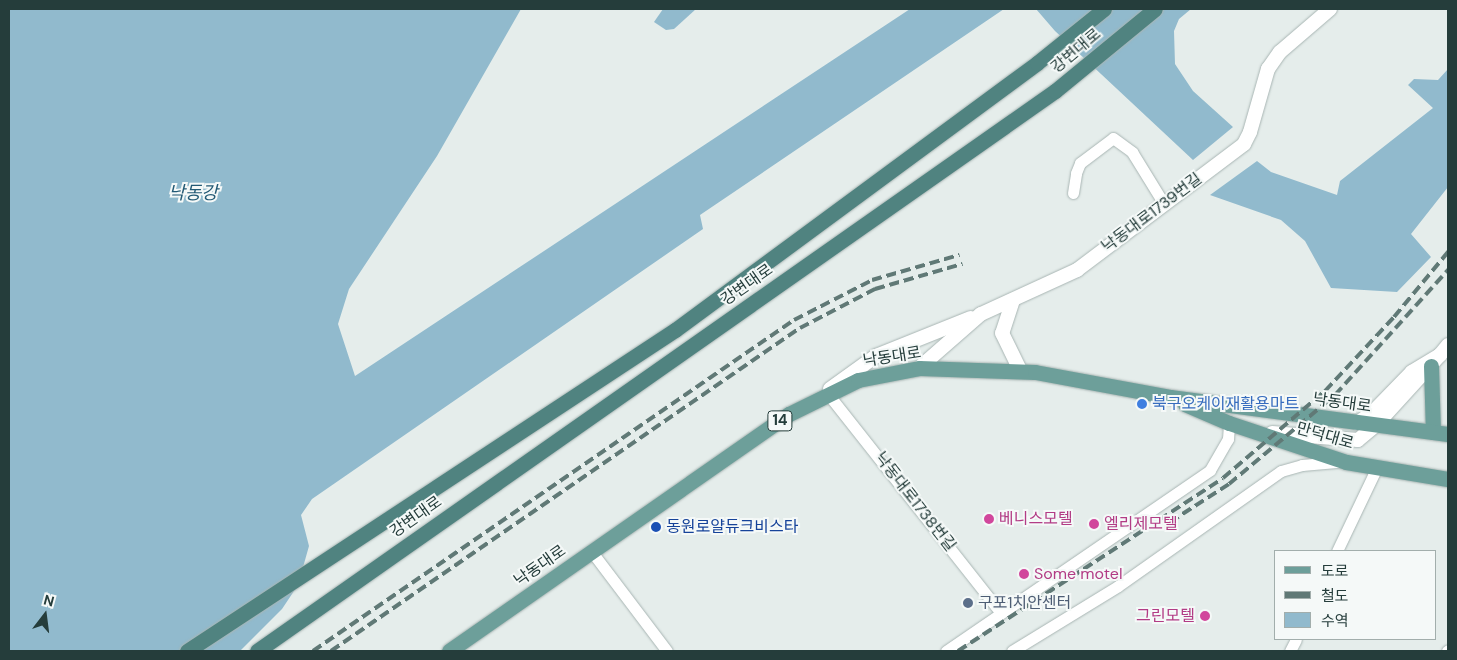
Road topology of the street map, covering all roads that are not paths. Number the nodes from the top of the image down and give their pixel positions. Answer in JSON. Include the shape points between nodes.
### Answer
{"nodes":[{"id":1,"x":1104,"y":9,"type":"edge"},
{"id":2,"x":1154,"y":9,"type":"edge"},
{"id":3,"x":1330,"y":9,"type":"edge"},
{"id":4,"x":1074,"y":193,"type":"dead end"},
{"id":5,"x":1164,"y":204,"type":"junction"},
{"id":6,"x":1013,"y":300,"type":"junction"},
{"id":7,"x":981,"y":314,"type":"junction"},
{"id":8,"x":1440,"y":355,"type":"edge"},
{"id":9,"x":919,"y":368,"type":"junction"},
{"id":10,"x":1021,"y":372,"type":"junction"},
{"id":11,"x":828,"y":394,"type":"junction"},
{"id":12,"x":1170,"y":397,"type":"junction"},
{"id":13,"x":810,"y":404,"type":"junction"},
{"id":14,"x":1230,"y":423,"type":"junction"},
{"id":15,"x":1357,"y":423,"type":"junction"},
{"id":16,"x":1376,"y":425,"type":"junction"},
{"id":17,"x":1251,"y":431,"type":"junction"},
{"id":18,"x":1441,"y":433,"type":"edge"},
{"id":19,"x":1346,"y":462,"type":"junction"},
{"id":20,"x":1377,"y":467,"type":"junction"},
{"id":21,"x":1448,"y":479,"type":"edge"},
{"id":22,"x":1337,"y":550,"type":"edge"},
{"id":23,"x":592,"y":552,"type":"junction"},
{"id":24,"x":1000,"y":612,"type":"junction"},
{"id":25,"x":187,"y":651,"type":"edge"},
{"id":26,"x":257,"y":651,"type":"edge"},
{"id":27,"x":449,"y":651,"type":"edge"},
{"id":28,"x":667,"y":651,"type":"edge"},
{"id":29,"x":946,"y":651,"type":"edge"},
{"id":30,"x":1012,"y":651,"type":"edge"}],
"edges":[{"from":1,"to":25,"type":"highway","name":"강변대로","via":[[1037,63],[675,330]]},
{"from":2,"to":26,"type":"highway","name":"강변대로","via":[[1055,91]]},
{"from":3,"to":5,"type":"street","name":"낙동대로1739번길","via":[[1280,52],[1268,69],[1244,144]]},
{"from":4,"to":5,"type":"street","via":[[1080,163],[1113,138],[1132,152]]},
{"from":5,"to":6,"type":"street","name":"낙동대로1739번길","via":[[1077,270]]},
{"from":6,"to":7,"type":"street","name":"낙동대로1739번길"},
{"from":6,"to":10,"type":"street","via":[[1002,332]]},
{"from":7,"to":9,"type":"street","name":"낙동대로1739번길"},
{"from":7,"to":13,"type":"street","via":[[876,356]]},
{"from":8,"to":15,"type":"street","via":[[1412,372],[1373,412]]},
{"from":8,"to":16,"type":"street"},
{"from":8,"to":18,"type":"main road"},
{"from":9,"to":10,"type":"main road","name":"낙동대로","number":"14"},
{"from":9,"to":11,"type":"main road","name":"낙동대로","number":"14","via":[[858,380]]},
{"from":10,"to":12,"type":"main road","name":"낙동대로","number":"14"},
{"from":11,"to":13,"type":"main road","name":"낙동대로","number":"14"},
{"from":11,"to":24,"type":"street","name":"낙동대로1738번길"},
{"from":12,"to":14,"type":"main road","name":"만덕대로"},
{"from":12,"to":15,"type":"main road","name":"낙동대로","number":"14"},
{"from":13,"to":23,"type":"main road","name":"낙동대로","number":"14","via":[[789,414]]},
{"from":14,"to":17,"type":"main road","name":"만덕대로"},
{"from":14,"to":24,"type":"street","via":[[1228,440],[1210,470]]},
{"from":15,"to":16,"type":"main road","name":"낙동대로","number":"14"},
{"from":16,"to":17,"type":"street","via":[[1358,440]]},
{"from":16,"to":18,"type":"main road","name":"낙동대로","number":"14"},
{"from":17,"to":19,"type":"main road","name":"만덕대로"},
{"from":19,"to":20,"type":"main road","name":"만덕대로"},
{"from":19,"to":30,"type":"street","via":[[1302,465],[1280,471],[1118,586]]},
{"from":20,"to":21,"type":"main road","name":"만덕대로"},
{"from":20,"to":22,"type":"street"},
{"from":23,"to":27,"type":"main road","name":"낙동대로","number":"14"},
{"from":23,"to":28,"type":"street"},
{"from":24,"to":29,"type":"street"}]}
